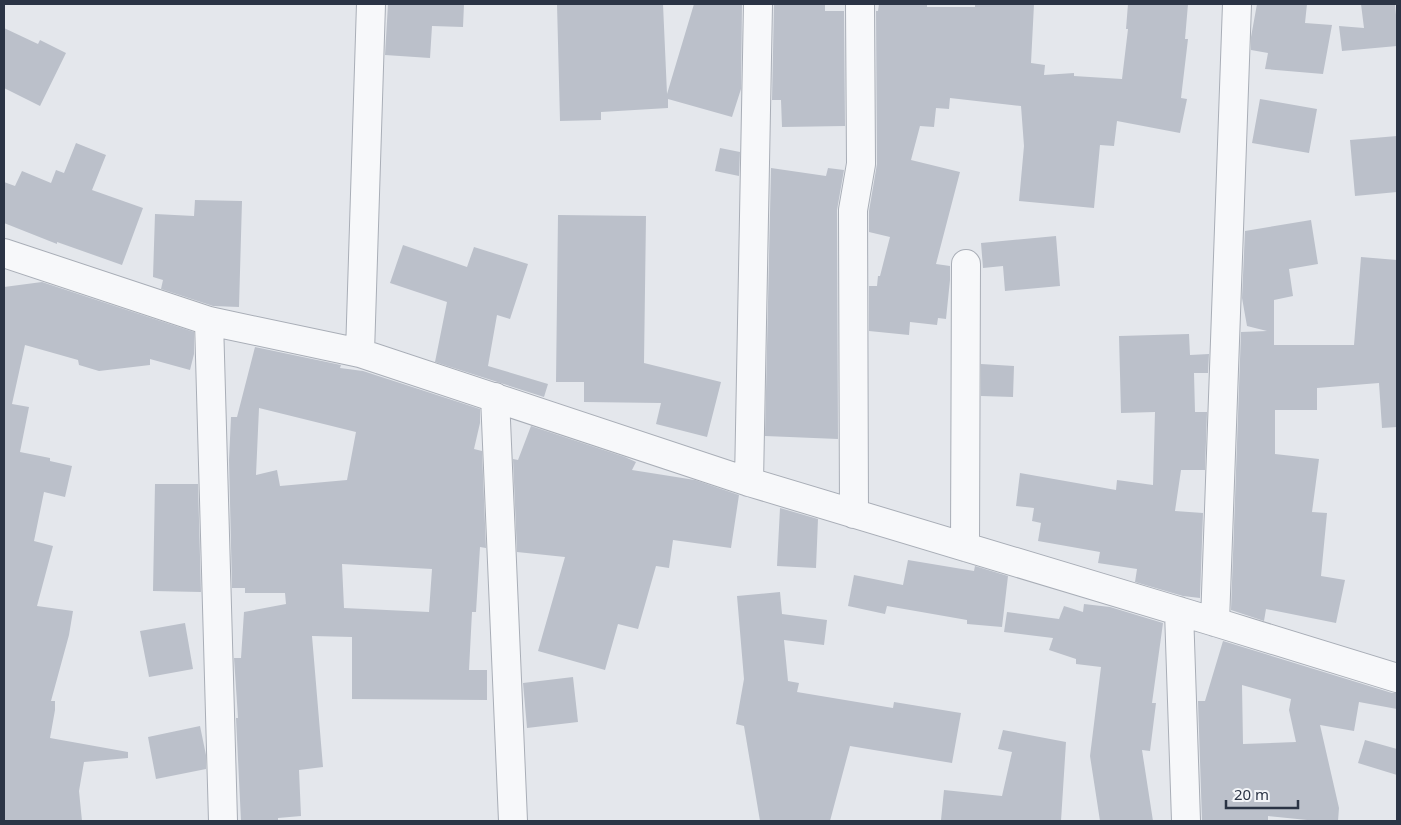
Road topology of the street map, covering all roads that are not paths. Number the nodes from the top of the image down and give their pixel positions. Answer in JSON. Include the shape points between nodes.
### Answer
{"nodes":[{"id":1,"x":371,"y":4,"type":"edge"},
{"id":2,"x":758,"y":4,"type":"edge"},
{"id":3,"x":860,"y":4,"type":"edge"},
{"id":4,"x":1237,"y":4,"type":"edge"},
{"id":5,"x":4,"y":253,"type":"edge"},
{"id":6,"x":966,"y":264,"type":"dead end"},
{"id":7,"x":210,"y":320,"type":"junction"},
{"id":8,"x":360,"y":353,"type":"junction"},
{"id":9,"x":495,"y":397,"type":"junction"},
{"id":10,"x":749,"y":482,"type":"junction"},
{"id":11,"x":854,"y":514,"type":"junction"},
{"id":12,"x":965,"y":547,"type":"junction"},
{"id":13,"x":1179,"y":611,"type":"junction"},
{"id":14,"x":1215,"y":622,"type":"junction"},
{"id":15,"x":1397,"y":678,"type":"edge"},
{"id":16,"x":223,"y":821,"type":"edge"},
{"id":17,"x":513,"y":821,"type":"edge"},
{"id":18,"x":1186,"y":821,"type":"edge"}],
"edges":[{"from":1,"to":8,"type":"street"},
{"from":2,"to":10,"type":"street"},
{"from":3,"to":11,"type":"street","via":[[861,164],[853,210]]},
{"from":4,"to":14,"type":"street"},
{"from":5,"to":7,"type":"street"},
{"from":6,"to":12,"type":"street"},
{"from":7,"to":8,"type":"street"},
{"from":7,"to":16,"type":"street"},
{"from":8,"to":9,"type":"street"},
{"from":9,"to":10,"type":"street"},
{"from":9,"to":17,"type":"street"},
{"from":10,"to":11,"type":"street"},
{"from":11,"to":12,"type":"street"},
{"from":12,"to":13,"type":"street"},
{"from":13,"to":14,"type":"street"},
{"from":13,"to":18,"type":"street"},
{"from":14,"to":15,"type":"street"}]}
